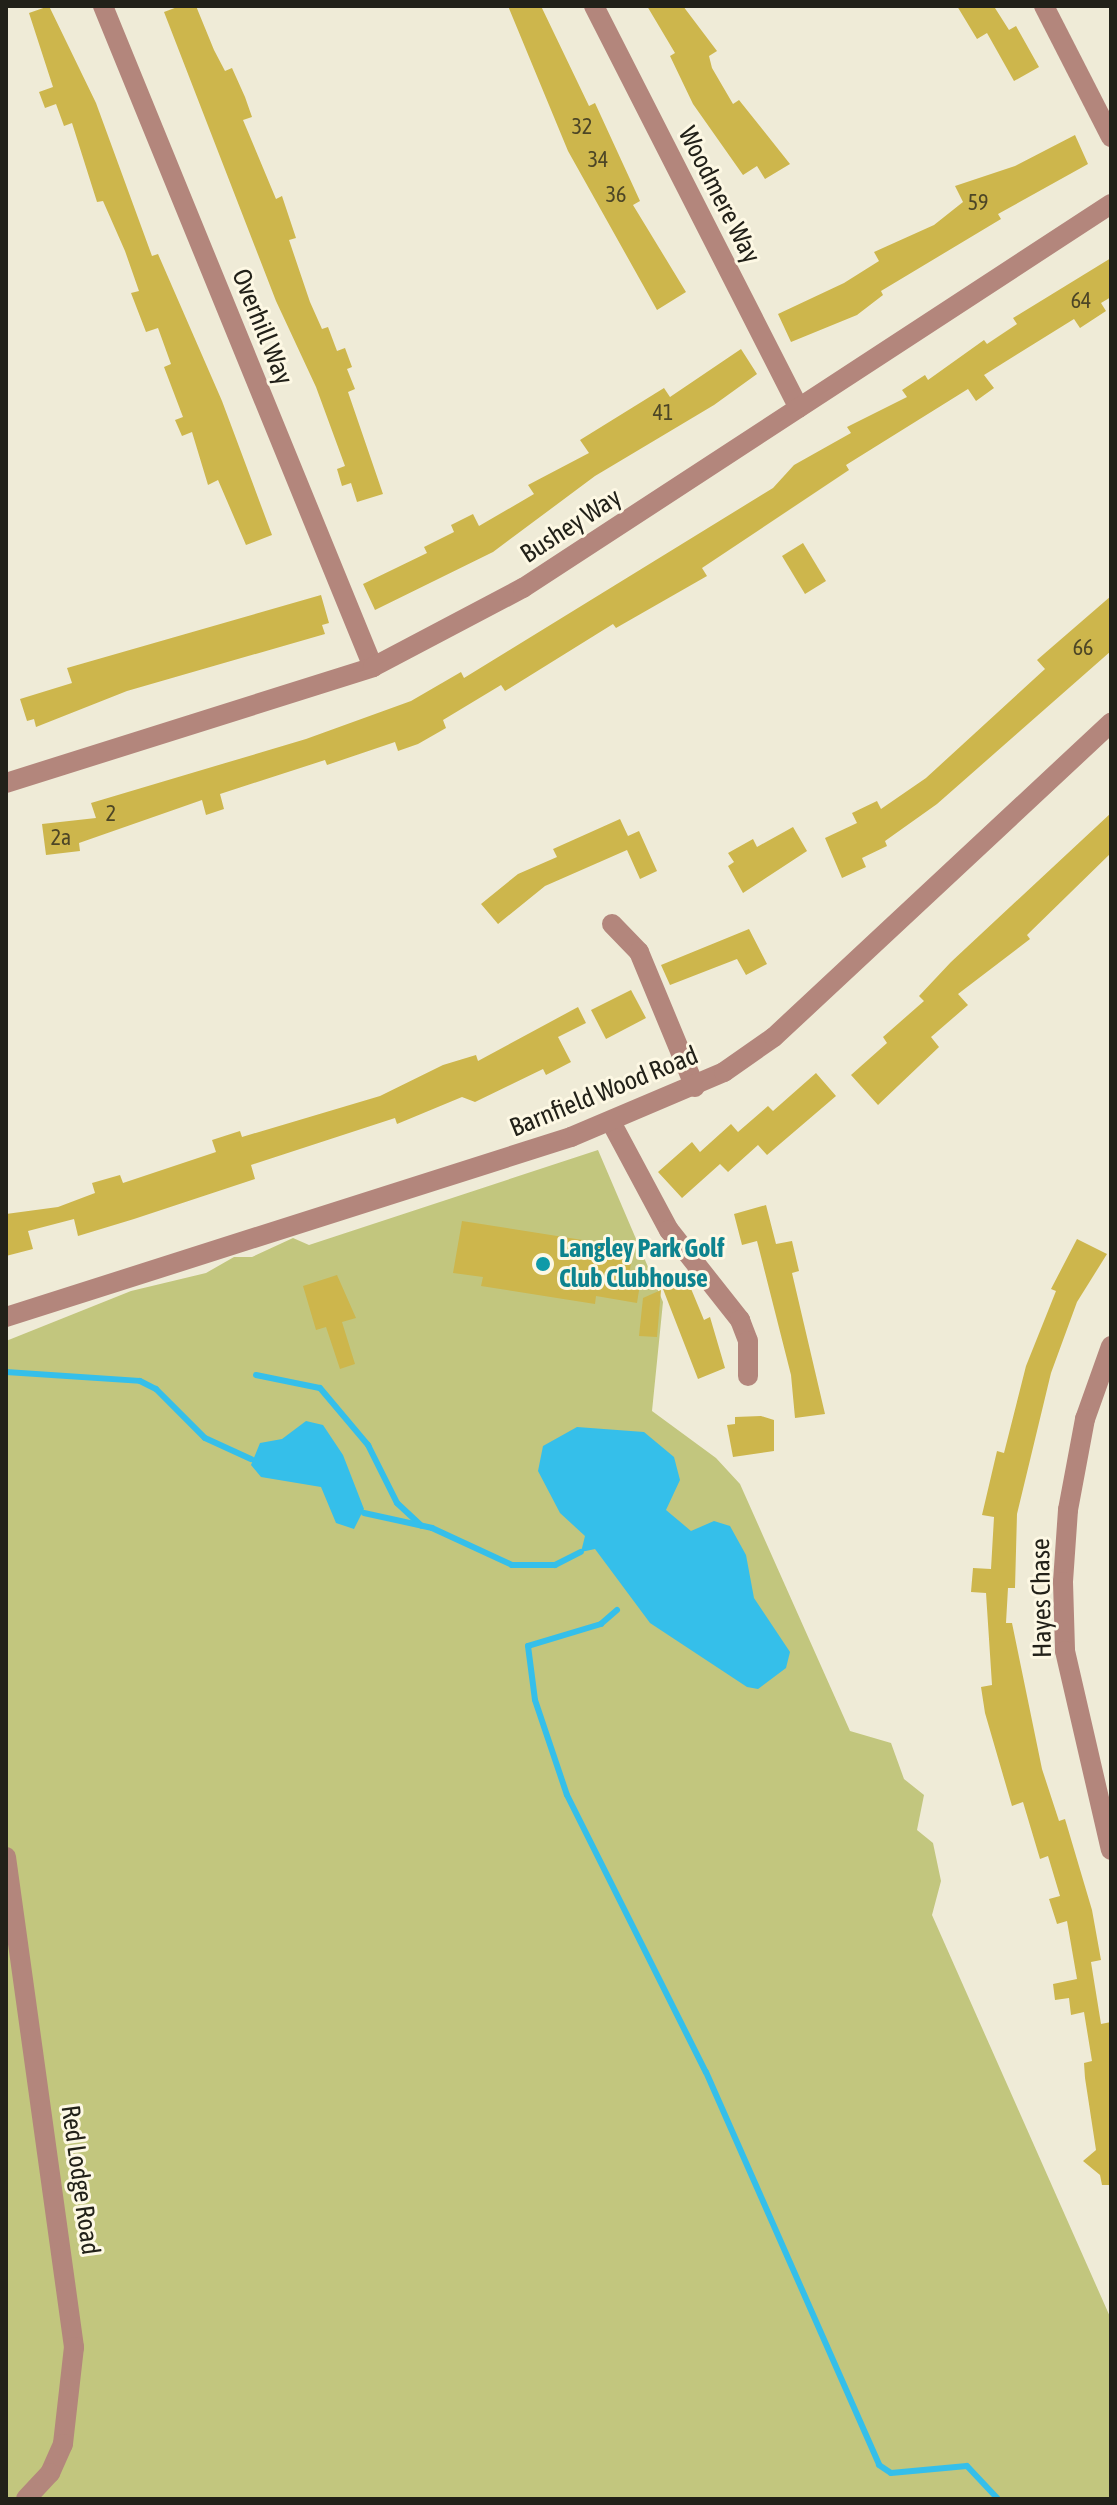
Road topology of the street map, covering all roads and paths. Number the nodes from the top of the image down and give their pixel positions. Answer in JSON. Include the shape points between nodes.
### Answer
{"nodes":[{"id":1,"x":103,"y":6,"type":"edge"},
{"id":2,"x":594,"y":6,"type":"edge"},
{"id":3,"x":1044,"y":6,"type":"edge"},
{"id":4,"x":1111,"y":137,"type":"edge"},
{"id":5,"x":1111,"y":204,"type":"edge"},
{"id":6,"x":799,"y":408,"type":"junction"},
{"id":7,"x":373,"y":667,"type":"junction"},
{"id":8,"x":1111,"y":723,"type":"edge"},
{"id":9,"x":6,"y":783,"type":"edge"},
{"id":10,"x":612,"y":924,"type":"dead end"},
{"id":11,"x":695,"y":1087,"type":"junction"},
{"id":12,"x":611,"y":1122,"type":"junction"},
{"id":13,"x":6,"y":1317,"type":"edge"},
{"id":14,"x":1111,"y":1346,"type":"edge"},
{"id":15,"x":748,"y":1376,"type":"dead end"},
{"id":16,"x":1109,"y":1825,"type":"edge"},
{"id":17,"x":1111,"y":1850,"type":"edge"},
{"id":18,"x":6,"y":1857,"type":"edge"},
{"id":19,"x":26,"y":2499,"type":"edge"}],
"edges":[{"from":1,"to":7,"type":"street","name":"Overhill Way"},
{"from":2,"to":6,"type":"street","name":"Woodmere Way"},
{"from":3,"to":4,"type":"street"},
{"from":5,"to":6,"type":"street","name":"Bushey Way"},
{"from":6,"to":7,"type":"street","name":"Bushey Way","via":[[523,588]]},
{"from":7,"to":9,"type":"street","name":"Bushey Way"},
{"from":8,"to":11,"type":"street","name":"Barnfield Wood Road","via":[[774,1037]]},
{"from":10,"to":11,"type":"street","via":[[639,952]]},
{"from":11,"to":12,"type":"street","name":"Barnfield Wood Road"},
{"from":12,"to":13,"type":"street","name":"Barnfield Wood Road"},
{"from":12,"to":15,"type":"street","via":[[675,1239],[740,1320],[748,1341]]},
{"from":14,"to":16,"type":"street","name":"Hayes Chase","via":[[1085,1419],[1068,1510],[1063,1582],[1065,1651]]},
{"from":16,"to":17,"type":"street","name":"Hayes Chase"},
{"from":18,"to":19,"type":"street","name":"Red Lodge Road","via":[[74,2347],[63,2444],[50,2473]]}]}
